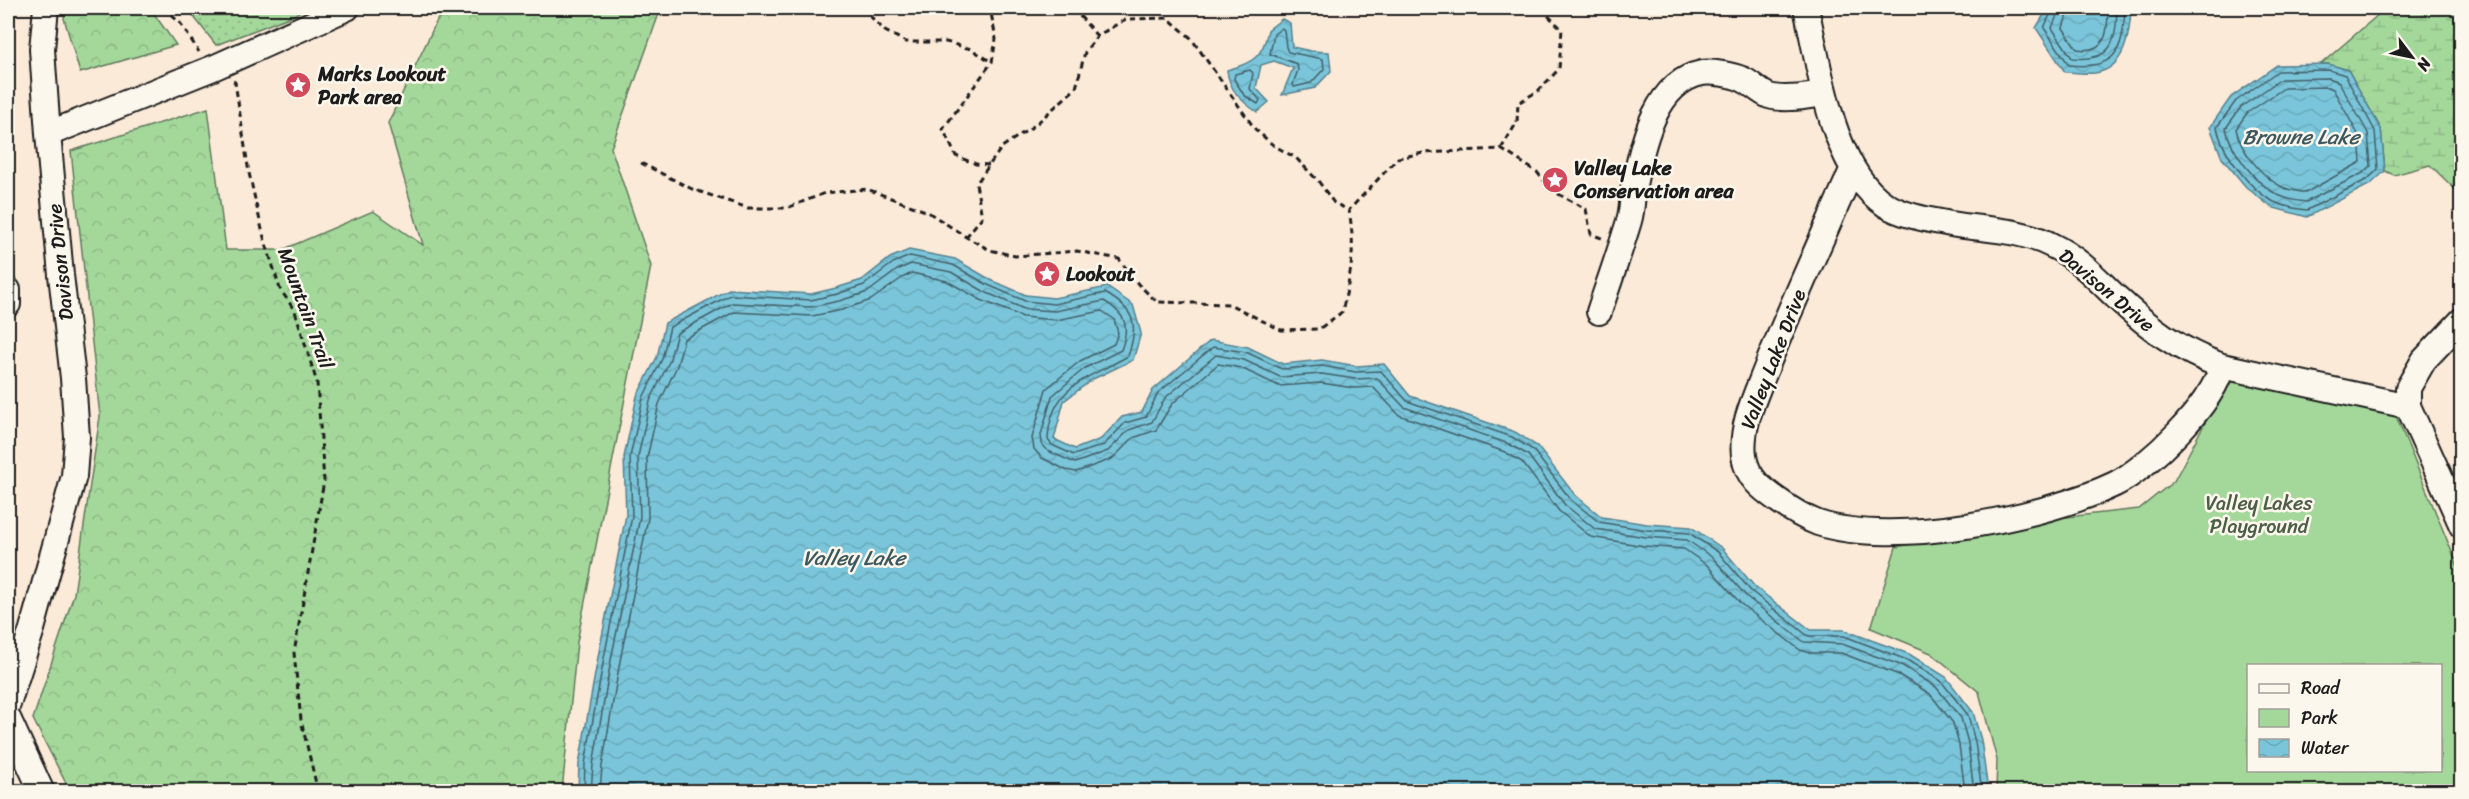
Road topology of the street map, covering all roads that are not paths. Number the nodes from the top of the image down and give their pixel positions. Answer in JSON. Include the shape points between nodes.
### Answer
{"nodes":[{"id":1,"x":46,"y":8,"type":"edge"},
{"id":2,"x":347,"y":8,"type":"edge"},
{"id":3,"x":1806,"y":8,"type":"edge"},
{"id":4,"x":1824,"y":94,"type":"junction"},
{"id":5,"x":48,"y":134,"type":"junction"},
{"id":6,"x":1852,"y":170,"type":"junction"},
{"id":7,"x":1599,"y":312,"type":"dead end"},
{"id":8,"x":2462,"y":320,"type":"edge"},
{"id":9,"x":2222,"y":366,"type":"junction"},
{"id":10,"x":2408,"y":406,"type":"junction"},
{"id":11,"x":2462,"y":525,"type":"edge"},
{"id":12,"x":8,"y":704,"type":"edge"},
{"id":13,"x":8,"y":718,"type":"edge"},
{"id":14,"x":42,"y":792,"type":"edge"}],
"edges":[{"from":1,"to":5,"type":"street","name":"Davison Drive","via":[[42,49]]},
{"from":2,"to":5,"type":"street","via":[[213,68]]},
{"from":3,"to":4,"type":"street","name":"Davison Drive"},
{"from":4,"to":6,"type":"street","name":"Davison Drive"},
{"from":4,"to":7,"type":"street","via":[[1771,97],[1742,79],[1702,73],[1684,80],[1672,91],[1656,111],[1648,132],[1630,219]]},
{"from":5,"to":12,"type":"street","name":"Davison Drive","via":[[73,378],[75,467],[62,526]]},
{"from":6,"to":9,"type":"street","name":"Davison Drive","via":[[1885,204],[1902,213],[2020,234],[2052,245],[2080,262],[2169,341]]},
{"from":6,"to":9,"type":"street","name":"Valley Lake Drive","via":[[1785,321],[1743,436],[1750,474],[1760,488],[1787,507],[1817,522],[1841,528],[1887,531],[1941,529],[2059,504],[2113,485],[2142,466],[2208,399]]},
{"from":8,"to":10,"type":"street","via":[[2424,360],[2408,388]]},
{"from":9,"to":10,"type":"street","name":"Davison Drive"},
{"from":10,"to":11,"type":"street"},
{"from":13,"to":14,"type":"street"}]}
